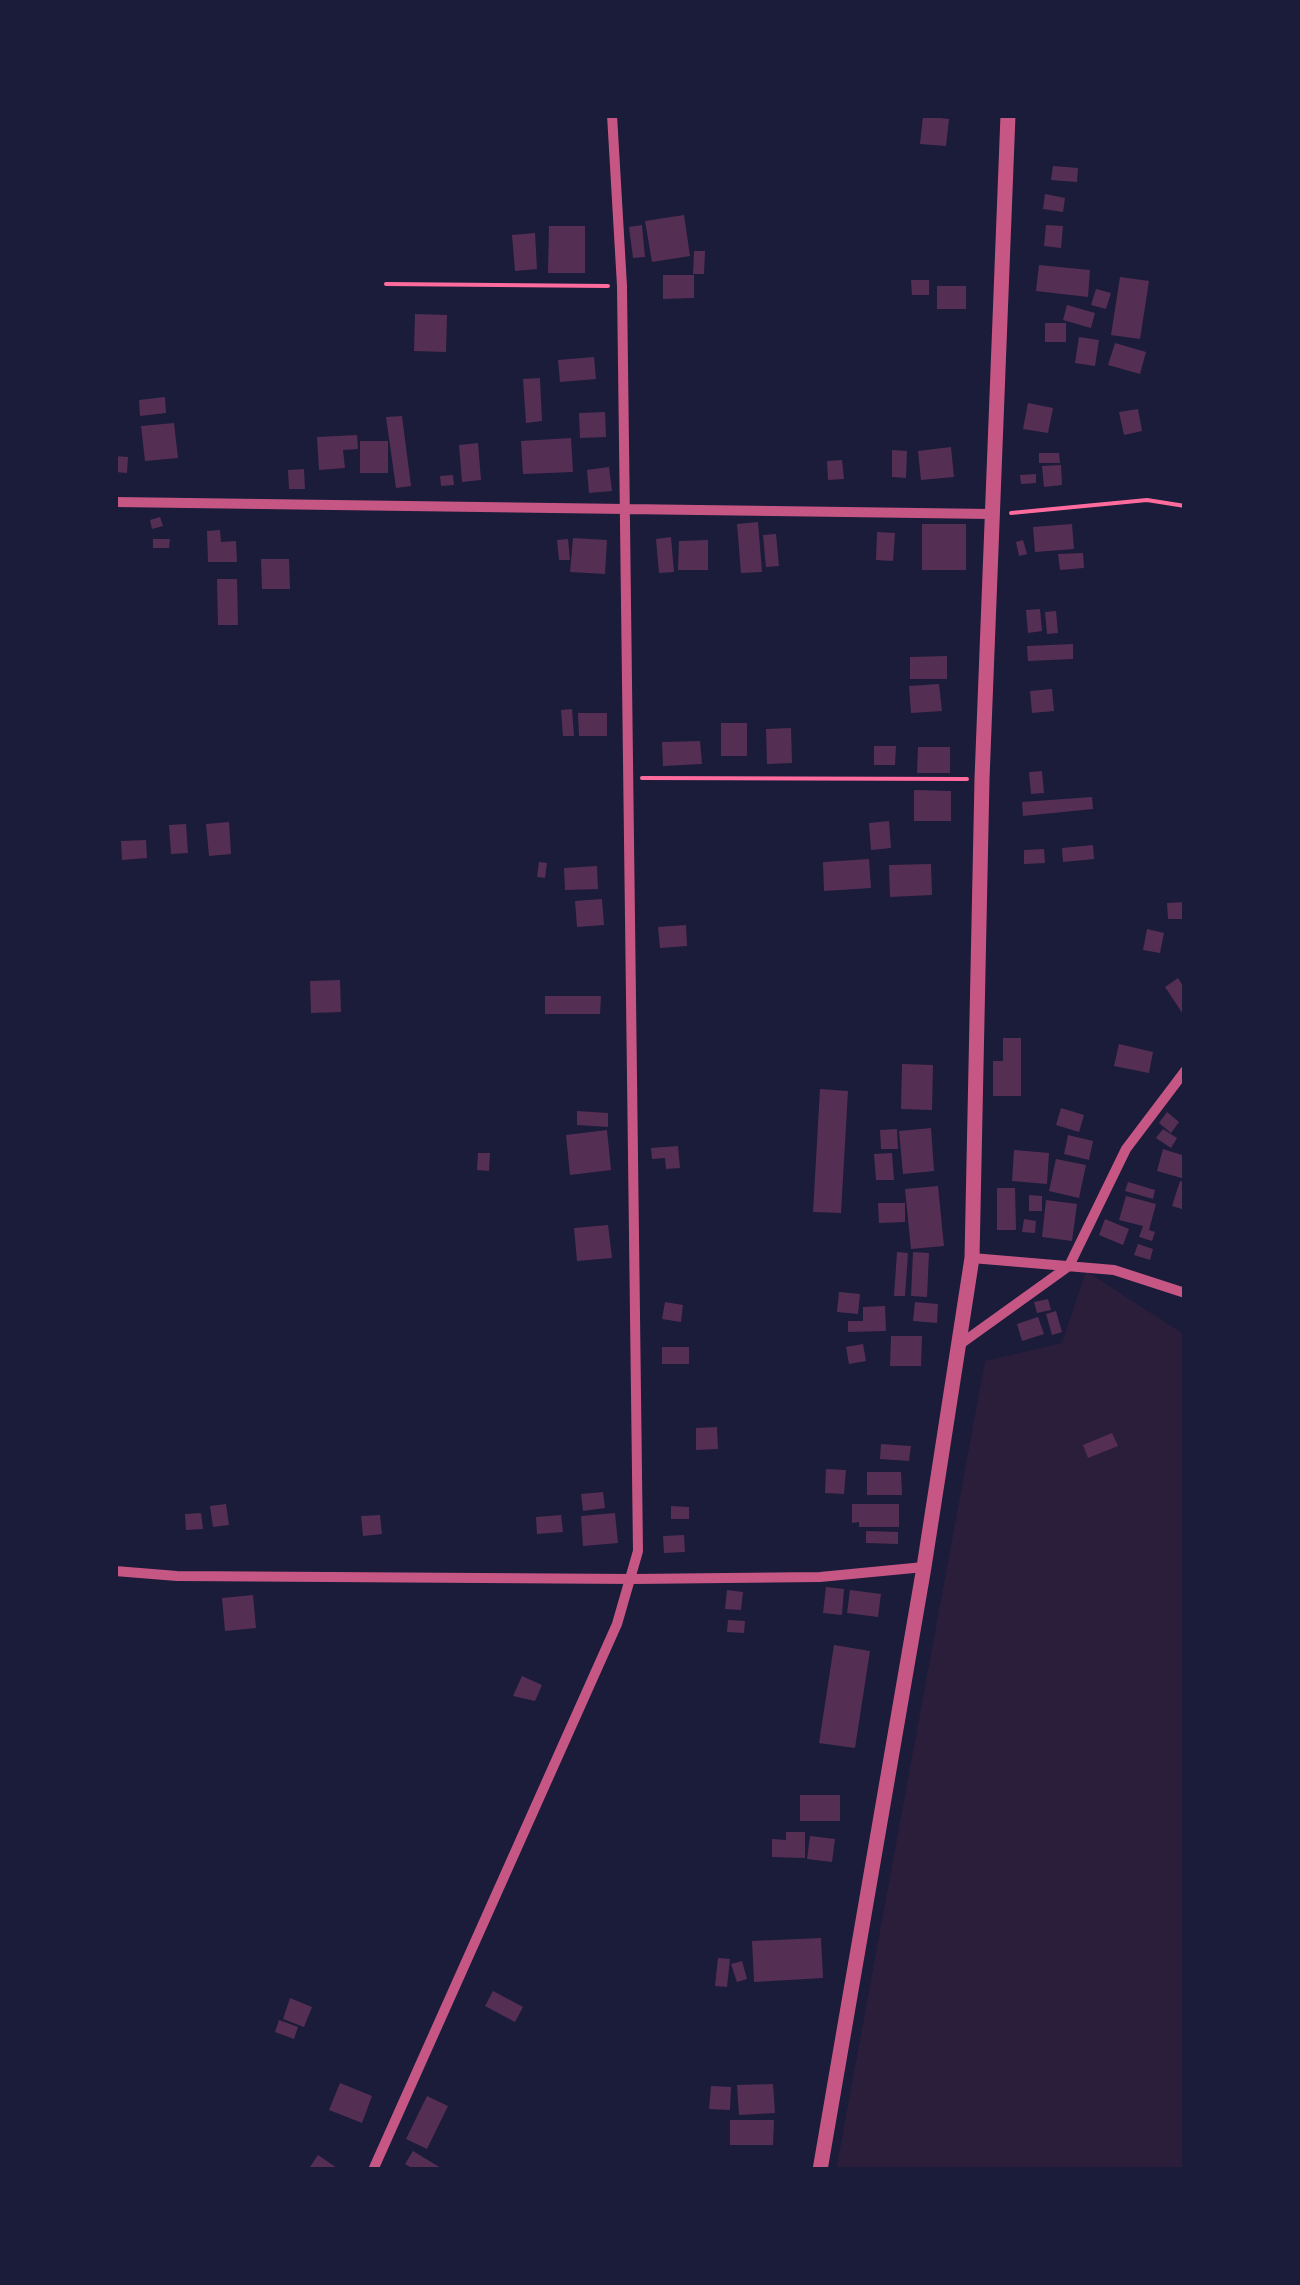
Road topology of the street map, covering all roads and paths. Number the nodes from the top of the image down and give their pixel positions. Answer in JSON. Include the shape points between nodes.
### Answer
{"nodes":[{"id":1,"x":612,"y":115,"type":"edge"},
{"id":2,"x":1008,"y":115,"type":"edge"},
{"id":3,"x":386,"y":284,"type":"dead end"},
{"id":4,"x":622,"y":286,"type":"junction"},
{"id":5,"x":115,"y":502,"type":"edge"},
{"id":6,"x":1185,"y":506,"type":"edge"},
{"id":7,"x":624,"y":512,"type":"junction"},
{"id":8,"x":991,"y":514,"type":"junction"},
{"id":9,"x":982,"y":779,"type":"junction"},
{"id":10,"x":625,"y":781,"type":"junction"},
{"id":11,"x":1185,"y":1071,"type":"edge"},
{"id":12,"x":972,"y":1258,"type":"junction"},
{"id":13,"x":1069,"y":1266,"type":"junction"},
{"id":14,"x":1185,"y":1293,"type":"edge"},
{"id":15,"x":959,"y":1344,"type":"junction"},
{"id":16,"x":924,"y":1567,"type":"junction"},
{"id":17,"x":115,"y":1570,"type":"edge"},
{"id":18,"x":633,"y":1579,"type":"junction"},
{"id":19,"x":372,"y":2170,"type":"edge"},
{"id":20,"x":820,"y":2170,"type":"edge"}],
"edges":[{"from":1,"to":4,"type":"street"},
{"from":2,"to":8,"type":"street"},
{"from":3,"to":4,"type":"path"},
{"from":4,"to":7,"type":"street"},
{"from":5,"to":7,"type":"street"},
{"from":6,"to":8,"type":"path","via":[[1148,500]]},
{"from":7,"to":8,"type":"street"},
{"from":7,"to":10,"type":"street"},
{"from":8,"to":9,"type":"street"},
{"from":9,"to":10,"type":"path"},
{"from":9,"to":12,"type":"street"},
{"from":10,"to":18,"type":"street","via":[[638,1552]]},
{"from":11,"to":13,"type":"street","via":[[1126,1149]]},
{"from":12,"to":13,"type":"street"},
{"from":12,"to":15,"type":"street"},
{"from":13,"to":14,"type":"street","via":[[1114,1270]]},
{"from":13,"to":15,"type":"street"},
{"from":15,"to":16,"type":"street"},
{"from":16,"to":18,"type":"street","via":[[820,1577]]},
{"from":16,"to":20,"type":"street"},
{"from":17,"to":18,"type":"street"},
{"from":18,"to":19,"type":"street"}]}
